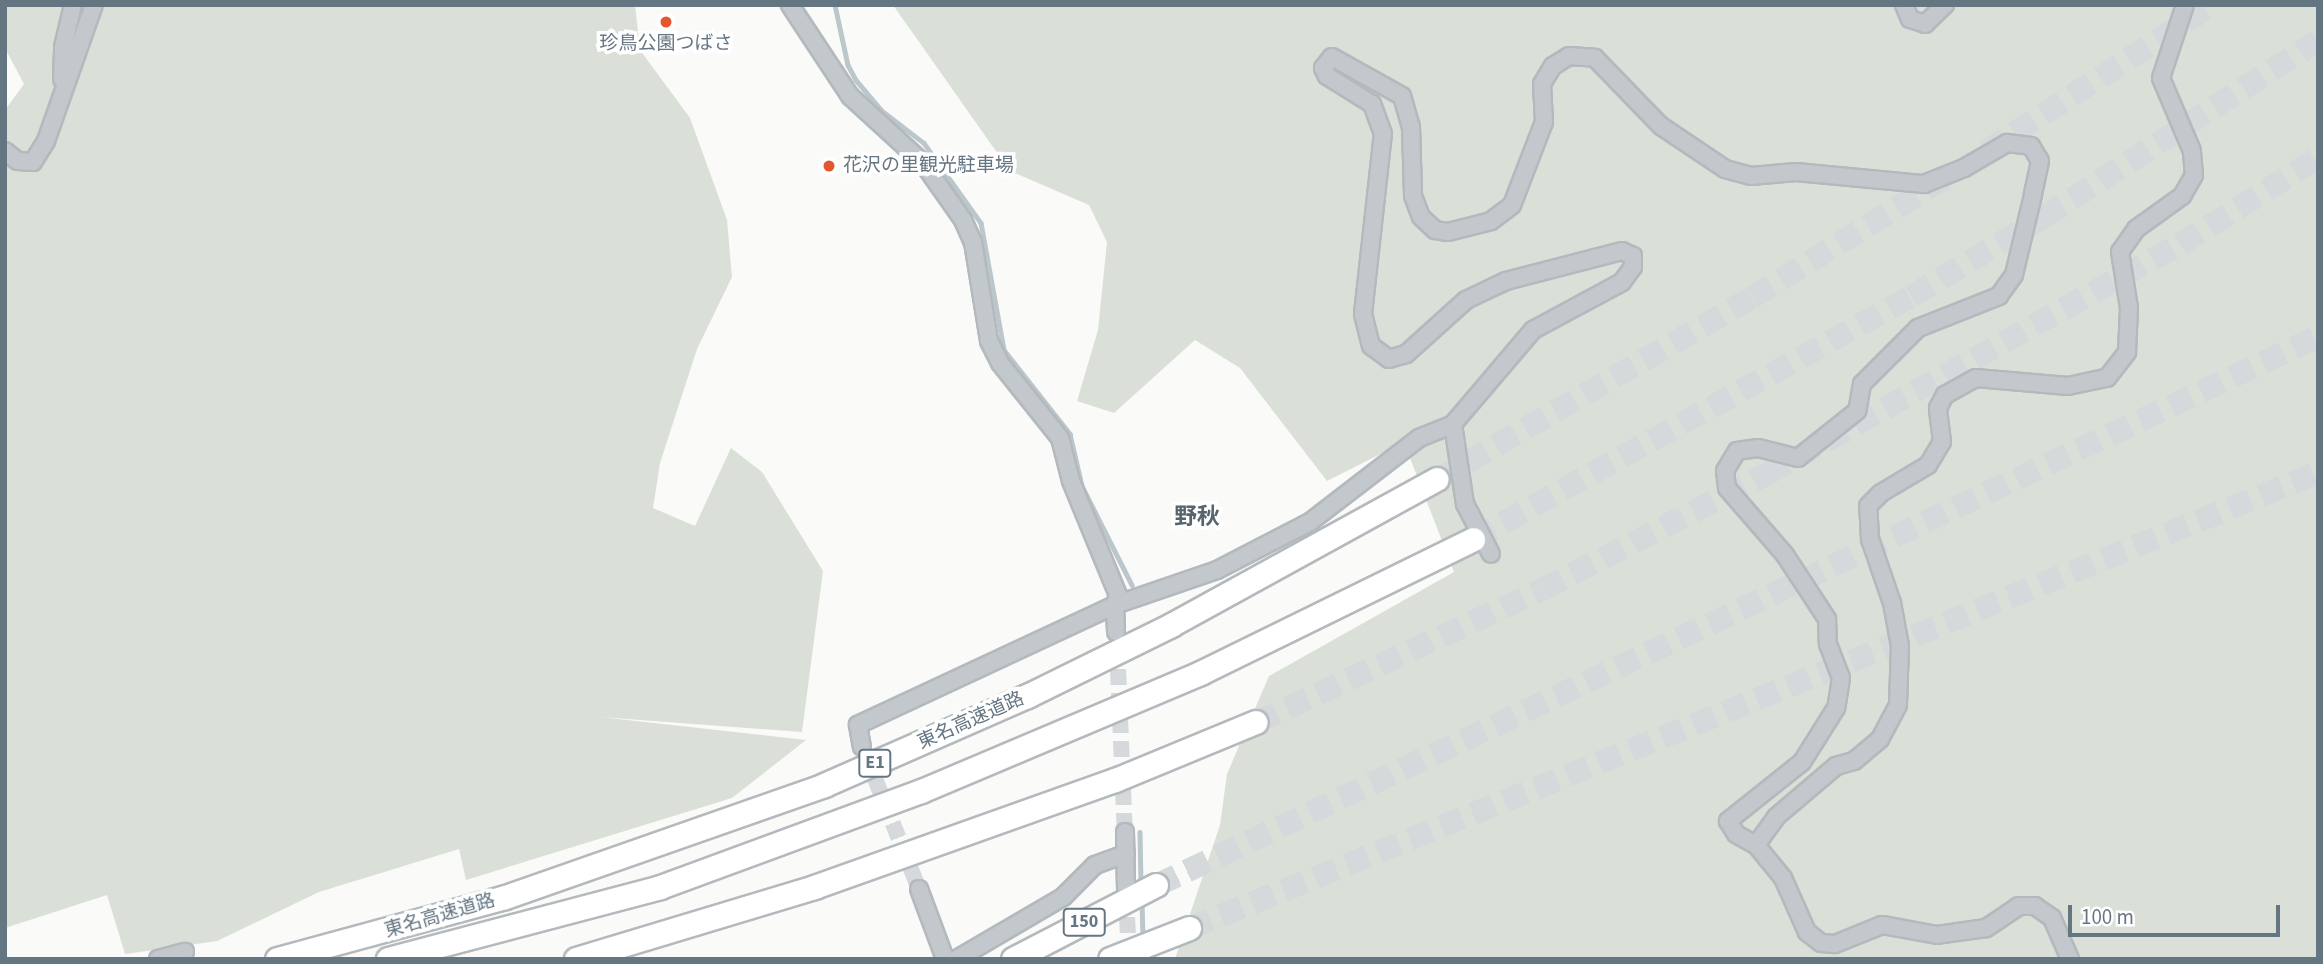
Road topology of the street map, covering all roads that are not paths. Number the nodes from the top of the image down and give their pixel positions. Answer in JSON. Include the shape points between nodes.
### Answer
{"nodes":[{"id":1,"x":73,"y":5,"type":"edge"},
{"id":2,"x":94,"y":5,"type":"edge"},
{"id":3,"x":790,"y":5,"type":"edge"},
{"id":4,"x":1904,"y":5,"type":"edge"},
{"id":5,"x":1945,"y":5,"type":"edge"},
{"id":6,"x":2185,"y":5,"type":"edge"},
{"id":7,"x":62,"y":105,"type":"junction"},
{"id":8,"x":5,"y":151,"type":"edge"},
{"id":9,"x":1453,"y":424,"type":"junction"},
{"id":10,"x":1437,"y":479,"type":"tunnel mouth"},
{"id":11,"x":1482,"y":546,"type":"joint"},
{"id":12,"x":1115,"y":605,"type":"junction"},
{"id":13,"x":1116,"y":632,"type":"tunnel mouth"},
{"id":14,"x":1256,"y":722,"type":"tunnel mouth"},
{"id":15,"x":863,"y":747,"type":"tunnel mouth"},
{"id":16,"x":1125,"y":832,"type":"tunnel mouth"},
{"id":17,"x":1756,"y":845,"type":"junction"},
{"id":18,"x":1126,"y":854,"type":"junction"},
{"id":19,"x":1156,"y":885,"type":"tunnel mouth"},
{"id":20,"x":1126,"y":887,"type":"tunnel mouth"},
{"id":21,"x":919,"y":890,"type":"tunnel mouth"},
{"id":22,"x":1189,"y":928,"type":"tunnel mouth"},
{"id":23,"x":185,"y":951,"type":"dead end"},
{"id":24,"x":158,"y":959,"type":"edge"},
{"id":25,"x":277,"y":959,"type":"edge"},
{"id":26,"x":388,"y":959,"type":"edge"},
{"id":27,"x":576,"y":959,"type":"edge"},
{"id":28,"x":945,"y":959,"type":"edge"},
{"id":29,"x":957,"y":959,"type":"edge"},
{"id":30,"x":1013,"y":959,"type":"edge"},
{"id":31,"x":1110,"y":959,"type":"edge"},
{"id":32,"x":2070,"y":959,"type":"edge"}],
"edges":[{"from":1,"to":7,"type":"street","via":[[63,47]]},
{"from":2,"to":7,"type":"street"},
{"from":3,"to":12,"type":"street","via":[[850,96],[923,163],[963,220],[973,242],[989,341],[1000,363],[1060,438],[1071,481],[1118,595]]},
{"from":4,"to":5,"type":"street","via":[[1910,19],[1925,24]]},
{"from":6,"to":17,"type":"street","via":[[2161,78],[2192,151],[2194,175],[2182,196],[2136,229],[2120,252],[2129,308],[2127,352],[2107,378],[2068,386],[1976,378],[1945,394],[1938,408],[1942,442],[1928,466],[1881,493],[1868,506],[1870,539],[1892,603],[1900,646],[1898,705],[1880,739],[1854,761],[1836,766],[1786,808],[1770,822]]},
{"from":7,"to":8,"type":"street","via":[[33,162],[18,161]]},
{"from":9,"to":11,"type":"street","via":[[1465,504]]},
{"from":9,"to":12,"type":"street","via":[[1419,438],[1310,522],[1217,570]]},
{"from":9,"to":17,"type":"street","via":[[1533,330],[1622,282],[1633,267],[1633,256],[1622,251],[1506,281],[1466,300],[1406,354],[1389,359],[1371,346],[1363,314],[1382,134],[1373,104],[1327,76],[1323,68],[1332,57],[1402,96],[1411,127],[1413,196],[1420,217],[1435,230],[1448,232],[1491,221],[1512,205],[1544,121],[1542,84],[1553,66],[1569,56],[1595,58],[1661,125],[1725,169],[1751,176],[1796,172],[1924,184],[2007,143],[2031,146],[2040,161],[2034,195],[2014,275],[1999,296],[1918,328],[1862,384],[1857,411],[1798,458],[1758,448],[1737,451],[1725,471],[1727,488],[1785,555],[1827,619],[1828,644],[1841,678],[1836,708],[1802,762],[1728,821],[1736,834]]},
{"from":10,"to":25,"type":"highway","name":"東名高速道路","number":"E1","via":[[1171,625],[1027,696],[824,785],[505,897]]},
{"from":11,"to":26,"type":"highway","name":"東名高速道路","number":"E1","via":[[1200,673],[921,790],[660,887]]},
{"from":12,"to":13,"type":"street"},
{"from":12,"to":15,"type":"street","via":[[858,725]]},
{"from":14,"to":27,"type":"highway","via":[[1115,780],[827,882]]},
{"from":16,"to":18,"type":"street"},
{"from":17,"to":32,"type":"street","via":[[1783,878],[1807,932],[1821,943],[1835,944],[1882,925],[1937,935],[1986,928],[2019,906],[2035,906],[2052,918]]},
{"from":18,"to":20,"type":"street"},
{"from":18,"to":29,"type":"street","via":[[1095,865],[1063,897]]},
{"from":19,"to":30,"type":"highway","number":"150"},
{"from":21,"to":28,"type":"street"},
{"from":22,"to":31,"type":"highway","number":"150"},
{"from":23,"to":24,"type":"street"}]}
